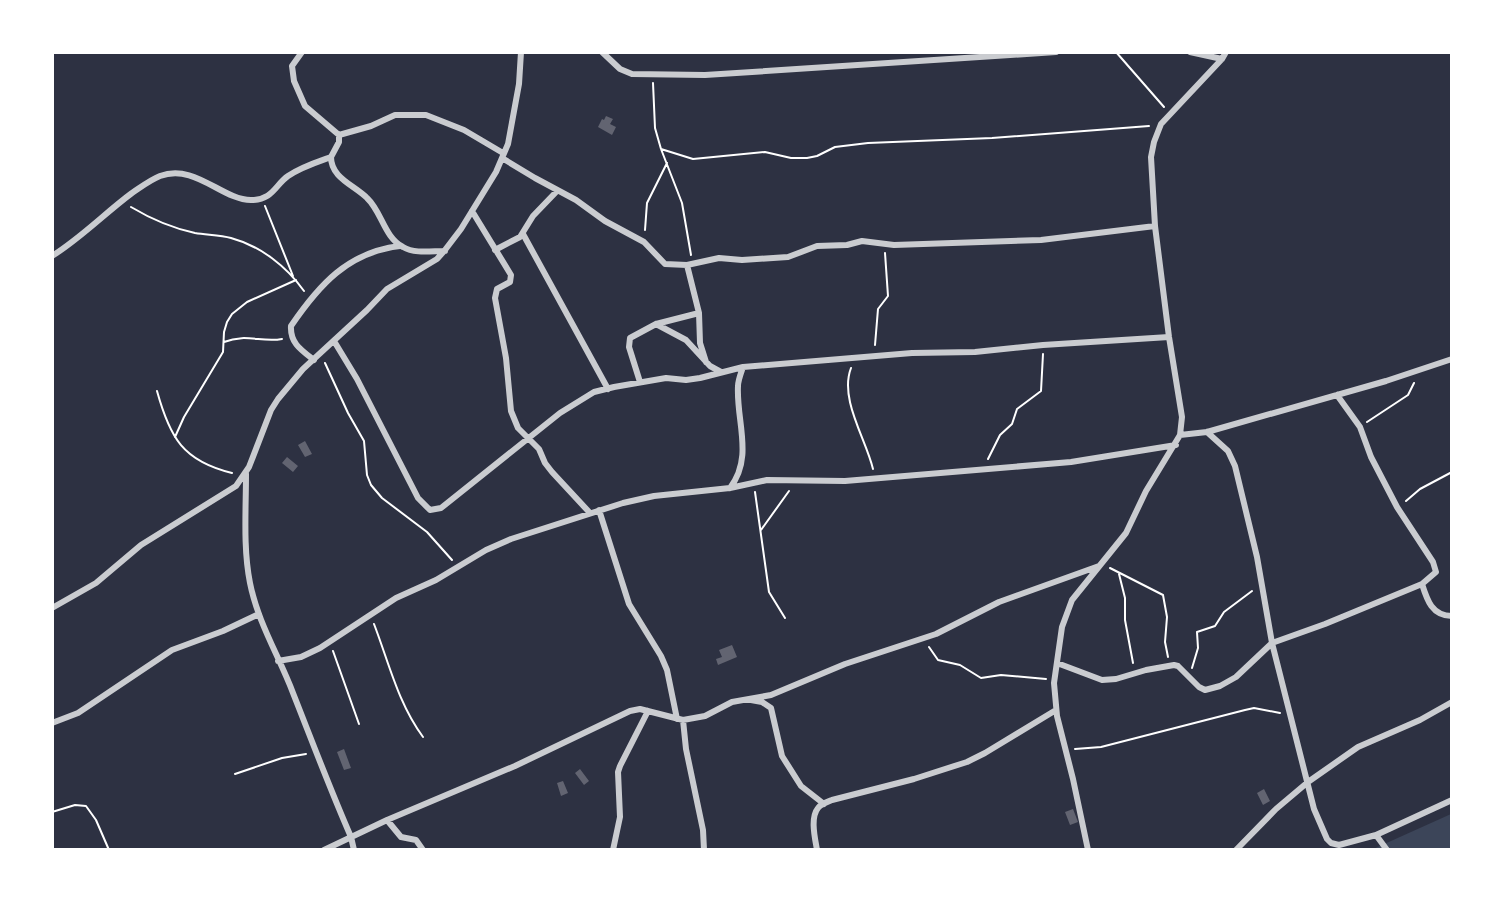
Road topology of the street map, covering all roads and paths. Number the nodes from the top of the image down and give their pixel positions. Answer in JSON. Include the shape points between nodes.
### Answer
{"nodes":[{"id":1,"x":302,"y":52,"type":"edge"},
{"id":2,"x":521,"y":52,"type":"edge"},
{"id":3,"x":602,"y":52,"type":"edge"},
{"id":4,"x":1056,"y":52,"type":"edge"},
{"id":5,"x":1116,"y":52,"type":"edge"},
{"id":6,"x":1190,"y":52,"type":"edge"},
{"id":7,"x":1226,"y":52,"type":"edge"},
{"id":8,"x":1222,"y":59,"type":"junction"},
{"id":9,"x":653,"y":75,"type":"junction"},
{"id":10,"x":1170,"y":113,"type":"junction"},
{"id":11,"x":1161,"y":124,"type":"junction"},
{"id":12,"x":339,"y":135,"type":"junction"},
{"id":13,"x":661,"y":149,"type":"junction"},
{"id":14,"x":503,"y":155,"type":"junction"},
{"id":15,"x":331,"y":157,"type":"junction"},
{"id":16,"x":667,"y":163,"type":"junction"},
{"id":17,"x":557,"y":190,"type":"junction"},
{"id":18,"x":261,"y":198,"type":"junction"},
{"id":19,"x":121,"y":201,"type":"junction"},
{"id":20,"x":472,"y":211,"type":"junction"},
{"id":21,"x":1155,"y":226,"type":"junction"},
{"id":22,"x":523,"y":234,"type":"junction"},
{"id":23,"x":644,"y":242,"type":"junction"},
{"id":24,"x":884,"y":244,"type":"junction"},
{"id":25,"x":400,"y":246,"type":"junction"},
{"id":26,"x":445,"y":250,"type":"junction"},
{"id":27,"x":495,"y":250,"type":"junction"},
{"id":28,"x":52,"y":256,"type":"edge"},
{"id":29,"x":689,"y":264,"type":"junction"},
{"id":30,"x":294,"y":276,"type":"junction"},
{"id":31,"x":296,"y":280,"type":"junction"},
{"id":32,"x":310,"y":300,"type":"junction"},
{"id":33,"x":699,"y":313,"type":"junction"},
{"id":34,"x":656,"y":324,"type":"junction"},
{"id":35,"x":291,"y":337,"type":"junction"},
{"id":36,"x":1168,"y":337,"type":"junction"},
{"id":37,"x":334,"y":341,"type":"junction"},
{"id":38,"x":224,"y":342,"type":"junction"},
{"id":39,"x":1043,"y":345,"type":"junction"},
{"id":40,"x":320,"y":354,"type":"junction"},
{"id":41,"x":875,"y":357,"type":"junction"},
{"id":42,"x":857,"y":358,"type":"junction"},
{"id":43,"x":314,"y":360,"type":"junction"},
{"id":44,"x":1452,"y":360,"type":"edge"},
{"id":45,"x":706,"y":362,"type":"junction"},
{"id":46,"x":743,"y":367,"type":"junction"},
{"id":47,"x":1417,"y":371,"type":"junction"},
{"id":48,"x":722,"y":372,"type":"junction"},
{"id":49,"x":640,"y":382,"type":"junction"},
{"id":50,"x":608,"y":389,"type":"junction"},
{"id":51,"x":157,"y":391,"type":"dead end"},
{"id":52,"x":1337,"y":395,"type":"junction"},
{"id":53,"x":1360,"y":427,"type":"junction"},
{"id":54,"x":1207,"y":432,"type":"junction"},
{"id":55,"x":1180,"y":435,"type":"junction"},
{"id":56,"x":175,"y":437,"type":"junction"},
{"id":57,"x":526,"y":439,"type":"junction"},
{"id":58,"x":1176,"y":445,"type":"junction"},
{"id":59,"x":981,"y":469,"type":"junction"},
{"id":60,"x":1452,"y":472,"type":"edge"},
{"id":61,"x":245,"y":475,"type":"junction"},
{"id":62,"x":879,"y":477,"type":"junction"},
{"id":63,"x":796,"y":481,"type":"junction"},
{"id":64,"x":754,"y":483,"type":"junction"},
{"id":65,"x":730,"y":488,"type":"junction"},
{"id":66,"x":1397,"y":507,"type":"junction"},
{"id":67,"x":599,"y":510,"type":"junction"},
{"id":68,"x":590,"y":513,"type":"junction"},
{"id":69,"x":760,"y":531,"type":"junction"},
{"id":70,"x":1101,"y":565,"type":"junction"},
{"id":71,"x":458,"y":566,"type":"junction"},
{"id":72,"x":1119,"y":574,"type":"junction"},
{"id":73,"x":1262,"y":584,"type":"junction"},
{"id":74,"x":1422,"y":584,"type":"junction"},
{"id":75,"x":52,"y":608,"type":"edge"},
{"id":76,"x":259,"y":614,"type":"junction"},
{"id":77,"x":370,"y":616,"type":"junction"},
{"id":78,"x":1452,"y":616,"type":"edge"},
{"id":79,"x":785,"y":618,"type":"dead end"},
{"id":80,"x":927,"y":637,"type":"junction"},
{"id":81,"x":330,"y":643,"type":"junction"},
{"id":82,"x":1272,"y":643,"type":"junction"},
{"id":83,"x":278,"y":661,"type":"junction"},
{"id":84,"x":1057,"y":663,"type":"junction"},
{"id":85,"x":1170,"y":666,"type":"junction"},
{"id":86,"x":1134,"y":674,"type":"junction"},
{"id":87,"x":1190,"y":678,"type":"junction"},
{"id":88,"x":1054,"y":684,"type":"junction"},
{"id":89,"x":748,"y":699,"type":"junction"},
{"id":90,"x":1452,"y":702,"type":"edge"},
{"id":91,"x":1056,"y":710,"type":"junction"},
{"id":92,"x":648,"y":711,"type":"junction"},
{"id":93,"x":1291,"y":716,"type":"junction"},
{"id":94,"x":680,"y":720,"type":"junction"},
{"id":95,"x":52,"y":723,"type":"edge"},
{"id":96,"x":359,"y":724,"type":"dead end"},
{"id":97,"x":423,"y":737,"type":"dead end"},
{"id":98,"x":1065,"y":749,"type":"junction"},
{"id":99,"x":315,"y":752,"type":"junction"},
{"id":100,"x":236,"y":774,"type":"dead end"},
{"id":101,"x":1308,"y":782,"type":"junction"},
{"id":102,"x":1452,"y":800,"type":"edge"},
{"id":103,"x":824,"y":804,"type":"junction"},
{"id":104,"x":52,"y":812,"type":"edge"},
{"id":105,"x":387,"y":820,"type":"junction"},
{"id":106,"x":1376,"y":835,"type":"junction"},
{"id":107,"x":351,"y":837,"type":"junction"},
{"id":108,"x":109,"y":849,"type":"edge"},
{"id":109,"x":324,"y":849,"type":"edge"},
{"id":110,"x":354,"y":849,"type":"edge"},
{"id":111,"x":423,"y":849,"type":"edge"},
{"id":112,"x":613,"y":849,"type":"edge"},
{"id":113,"x":704,"y":849,"type":"edge"},
{"id":114,"x":817,"y":849,"type":"edge"},
{"id":115,"x":1088,"y":849,"type":"edge"},
{"id":116,"x":1236,"y":849,"type":"edge"},
{"id":117,"x":1387,"y":849,"type":"edge"}],
"edges":[{"from":1,"to":12,"type":"street","via":[[292,66],[299,94],[312,114]]},
{"from":2,"to":14,"type":"street","via":[[512,128]]},
{"from":3,"to":9,"type":"street","via":[[626,72]]},
{"from":4,"to":9,"type":"street"},
{"from":5,"to":10,"type":"path"},
{"from":6,"to":8,"type":"street"},
{"from":7,"to":8,"type":"street"},
{"from":8,"to":10,"type":"street"},
{"from":9,"to":13,"type":"path","via":[[655,128]]},
{"from":10,"to":11,"type":"street"},
{"from":11,"to":13,"type":"path","via":[[992,138],[868,143],[836,147],[807,158],[765,152],[693,159]]},
{"from":11,"to":21,"type":"street","via":[[1151,157]]},
{"from":12,"to":14,"type":"street","via":[[395,115],[426,115],[464,130]]},
{"from":12,"to":15,"type":"street"},
{"from":13,"to":16,"type":"path"},
{"from":14,"to":17,"type":"street"},
{"from":14,"to":20,"type":"street"},
{"from":15,"to":18,"type":"street","via":[[290,175],[276,190]]},
{"from":15,"to":25,"type":"street","via":[[336,173],[368,199]]},
{"from":16,"to":23,"type":"path","via":[[647,203]]},
{"from":16,"to":29,"type":"path","via":[[686,216]]},
{"from":17,"to":22,"type":"street","via":[[533,216]]},
{"from":17,"to":23,"type":"street"},
{"from":18,"to":19,"type":"street","via":[[248,200],[188,176],[170,173],[151,180]]},
{"from":18,"to":30,"type":"path"},
{"from":19,"to":28,"type":"street"},
{"from":19,"to":30,"type":"path","via":[[155,221],[249,245]]},
{"from":20,"to":26,"type":"street"},
{"from":20,"to":27,"type":"street"},
{"from":21,"to":24,"type":"street","via":[[1041,240]]},
{"from":21,"to":36,"type":"street"},
{"from":22,"to":27,"type":"street"},
{"from":22,"to":50,"type":"street"},
{"from":23,"to":29,"type":"street","via":[[665,264]]},
{"from":24,"to":29,"type":"street","via":[[862,241],[817,246],[788,257],[718,258]]},
{"from":24,"to":41,"type":"path","via":[[888,296],[878,309]]},
{"from":25,"to":26,"type":"street","via":[[415,252]]},
{"from":25,"to":32,"type":"street","via":[[349,263]]},
{"from":26,"to":37,"type":"street","via":[[437,259],[387,289]]},
{"from":27,"to":57,"type":"street","via":[[511,275],[510,282],[497,290],[495,298],[511,411]]},
{"from":29,"to":33,"type":"street"},
{"from":30,"to":31,"type":"path"},
{"from":31,"to":32,"type":"path"},
{"from":31,"to":38,"type":"path","via":[[238,308],[227,322]]},
{"from":32,"to":35,"type":"street","via":[[291,326]]},
{"from":33,"to":34,"type":"street"},
{"from":33,"to":45,"type":"street","via":[[700,343]]},
{"from":34,"to":45,"type":"street","via":[[686,340]]},
{"from":34,"to":49,"type":"street","via":[[632,335],[628,341]]},
{"from":35,"to":38,"type":"path","via":[[247,337]]},
{"from":35,"to":43,"type":"street"},
{"from":36,"to":39,"type":"street"},
{"from":36,"to":55,"type":"street","via":[[1182,417]]},
{"from":37,"to":40,"type":"street"},
{"from":37,"to":57,"type":"street","via":[[418,498],[430,510],[441,508]]},
{"from":38,"to":56,"type":"path","via":[[219,360]]},
{"from":39,"to":41,"type":"street"},
{"from":39,"to":59,"type":"path","via":[[1041,391],[1017,409]]},
{"from":40,"to":43,"type":"street"},
{"from":40,"to":71,"type":"path","via":[[364,441],[371,485],[382,498],[427,531]]},
{"from":41,"to":42,"type":"street"},
{"from":42,"to":46,"type":"street"},
{"from":42,"to":62,"type":"path","via":[[848,376],[848,389],[873,469]]},
{"from":43,"to":61,"type":"street","via":[[271,410]]},
{"from":44,"to":47,"type":"street"},
{"from":45,"to":48,"type":"street"},
{"from":46,"to":48,"type":"street"},
{"from":46,"to":65,"type":"street","via":[[738,383],[742,461],[739,476]]},
{"from":47,"to":52,"type":"street"},
{"from":47,"to":53,"type":"path","via":[[1408,395]]},
{"from":48,"to":49,"type":"street","via":[[686,380]]},
{"from":49,"to":50,"type":"street"},
{"from":50,"to":57,"type":"street","via":[[578,401]]},
{"from":51,"to":56,"type":"path"},
{"from":52,"to":53,"type":"street"},
{"from":52,"to":54,"type":"street"},
{"from":53,"to":66,"type":"street"},
{"from":54,"to":55,"type":"street"},
{"from":54,"to":73,"type":"street","via":[[1232,458]]},
{"from":55,"to":58,"type":"street"},
{"from":56,"to":61,"type":"path","via":[[192,457],[207,466]]},
{"from":57,"to":68,"type":"street"},
{"from":58,"to":59,"type":"street","via":[[1071,462]]},
{"from":58,"to":70,"type":"street","via":[[1146,491],[1126,532]]},
{"from":59,"to":62,"type":"street"},
{"from":60,"to":66,"type":"path"},
{"from":61,"to":75,"type":"street","via":[[236,486],[141,545],[96,583]]},
{"from":61,"to":76,"type":"street","via":[[248,569]]},
{"from":62,"to":63,"type":"street"},
{"from":63,"to":64,"type":"street"},
{"from":63,"to":69,"type":"path"},
{"from":64,"to":65,"type":"street"},
{"from":64,"to":69,"type":"path"},
{"from":65,"to":67,"type":"street","via":[[654,496]]},
{"from":66,"to":74,"type":"street","via":[[1436,568],[1434,575]]},
{"from":67,"to":68,"type":"street"},
{"from":67,"to":94,"type":"street","via":[[629,604],[667,670]]},
{"from":68,"to":71,"type":"street","via":[[512,539]]},
{"from":69,"to":79,"type":"path","via":[[769,592]]},
{"from":70,"to":72,"type":"path"},
{"from":70,"to":80,"type":"street","via":[[999,602]]},
{"from":70,"to":84,"type":"street","via":[[1067,611]]},
{"from":71,"to":77,"type":"street"},
{"from":72,"to":85,"type":"path","via":[[1163,595]]},
{"from":72,"to":86,"type":"path"},
{"from":73,"to":82,"type":"street"},
{"from":73,"to":87,"type":"path","via":[[1224,612],[1215,626],[1197,632],[1198,648]]},
{"from":74,"to":78,"type":"street","via":[[1435,611]]},
{"from":74,"to":82,"type":"street"},
{"from":76,"to":83,"type":"street"},
{"from":76,"to":95,"type":"street","via":[[172,650],[78,713]]},
{"from":77,"to":81,"type":"street"},
{"from":77,"to":97,"type":"path","via":[[395,685]]},
{"from":80,"to":88,"type":"path","via":[[935,658],[960,665],[981,678],[1042,678]]},
{"from":80,"to":89,"type":"street","via":[[845,664],[771,695]]},
{"from":81,"to":83,"type":"street","via":[[301,657]]},
{"from":81,"to":96,"type":"path"},
{"from":82,"to":87,"type":"street","via":[[1246,669],[1220,686],[1205,690]]},
{"from":82,"to":93,"type":"street"},
{"from":83,"to":99,"type":"street"},
{"from":84,"to":86,"type":"street","via":[[1101,680]]},
{"from":84,"to":88,"type":"street"},
{"from":85,"to":86,"type":"street"},
{"from":85,"to":87,"type":"street","via":[[1178,666]]},
{"from":88,"to":91,"type":"street"},
{"from":89,"to":94,"type":"street","via":[[732,702],[705,716]]},
{"from":89,"to":103,"type":"street","via":[[771,708],[782,756],[801,786]]},
{"from":90,"to":101,"type":"street","via":[[1358,747]]},
{"from":91,"to":98,"type":"street"},
{"from":91,"to":103,"type":"street","via":[[967,762]]},
{"from":92,"to":94,"type":"street"},
{"from":92,"to":105,"type":"street","via":[[630,711],[515,766]]},
{"from":92,"to":112,"type":"street","via":[[620,766],[620,817]]},
{"from":93,"to":98,"type":"path","via":[[1254,708],[1101,747]]},
{"from":93,"to":101,"type":"street"},
{"from":94,"to":113,"type":"street"},
{"from":98,"to":115,"type":"street"},
{"from":99,"to":100,"type":"path","via":[[282,758]]},
{"from":99,"to":107,"type":"street"},
{"from":101,"to":106,"type":"street","via":[[1314,809],[1331,843],[1339,845]]},
{"from":101,"to":116,"type":"street"},
{"from":102,"to":106,"type":"street"},
{"from":103,"to":114,"type":"street","via":[[815,815]]},
{"from":104,"to":108,"type":"path","via":[[86,806]]},
{"from":105,"to":107,"type":"street"},
{"from":105,"to":111,"type":"street","via":[[401,837],[416,840]]},
{"from":106,"to":117,"type":"street"},
{"from":107,"to":109,"type":"street"},
{"from":107,"to":110,"type":"street"}]}
